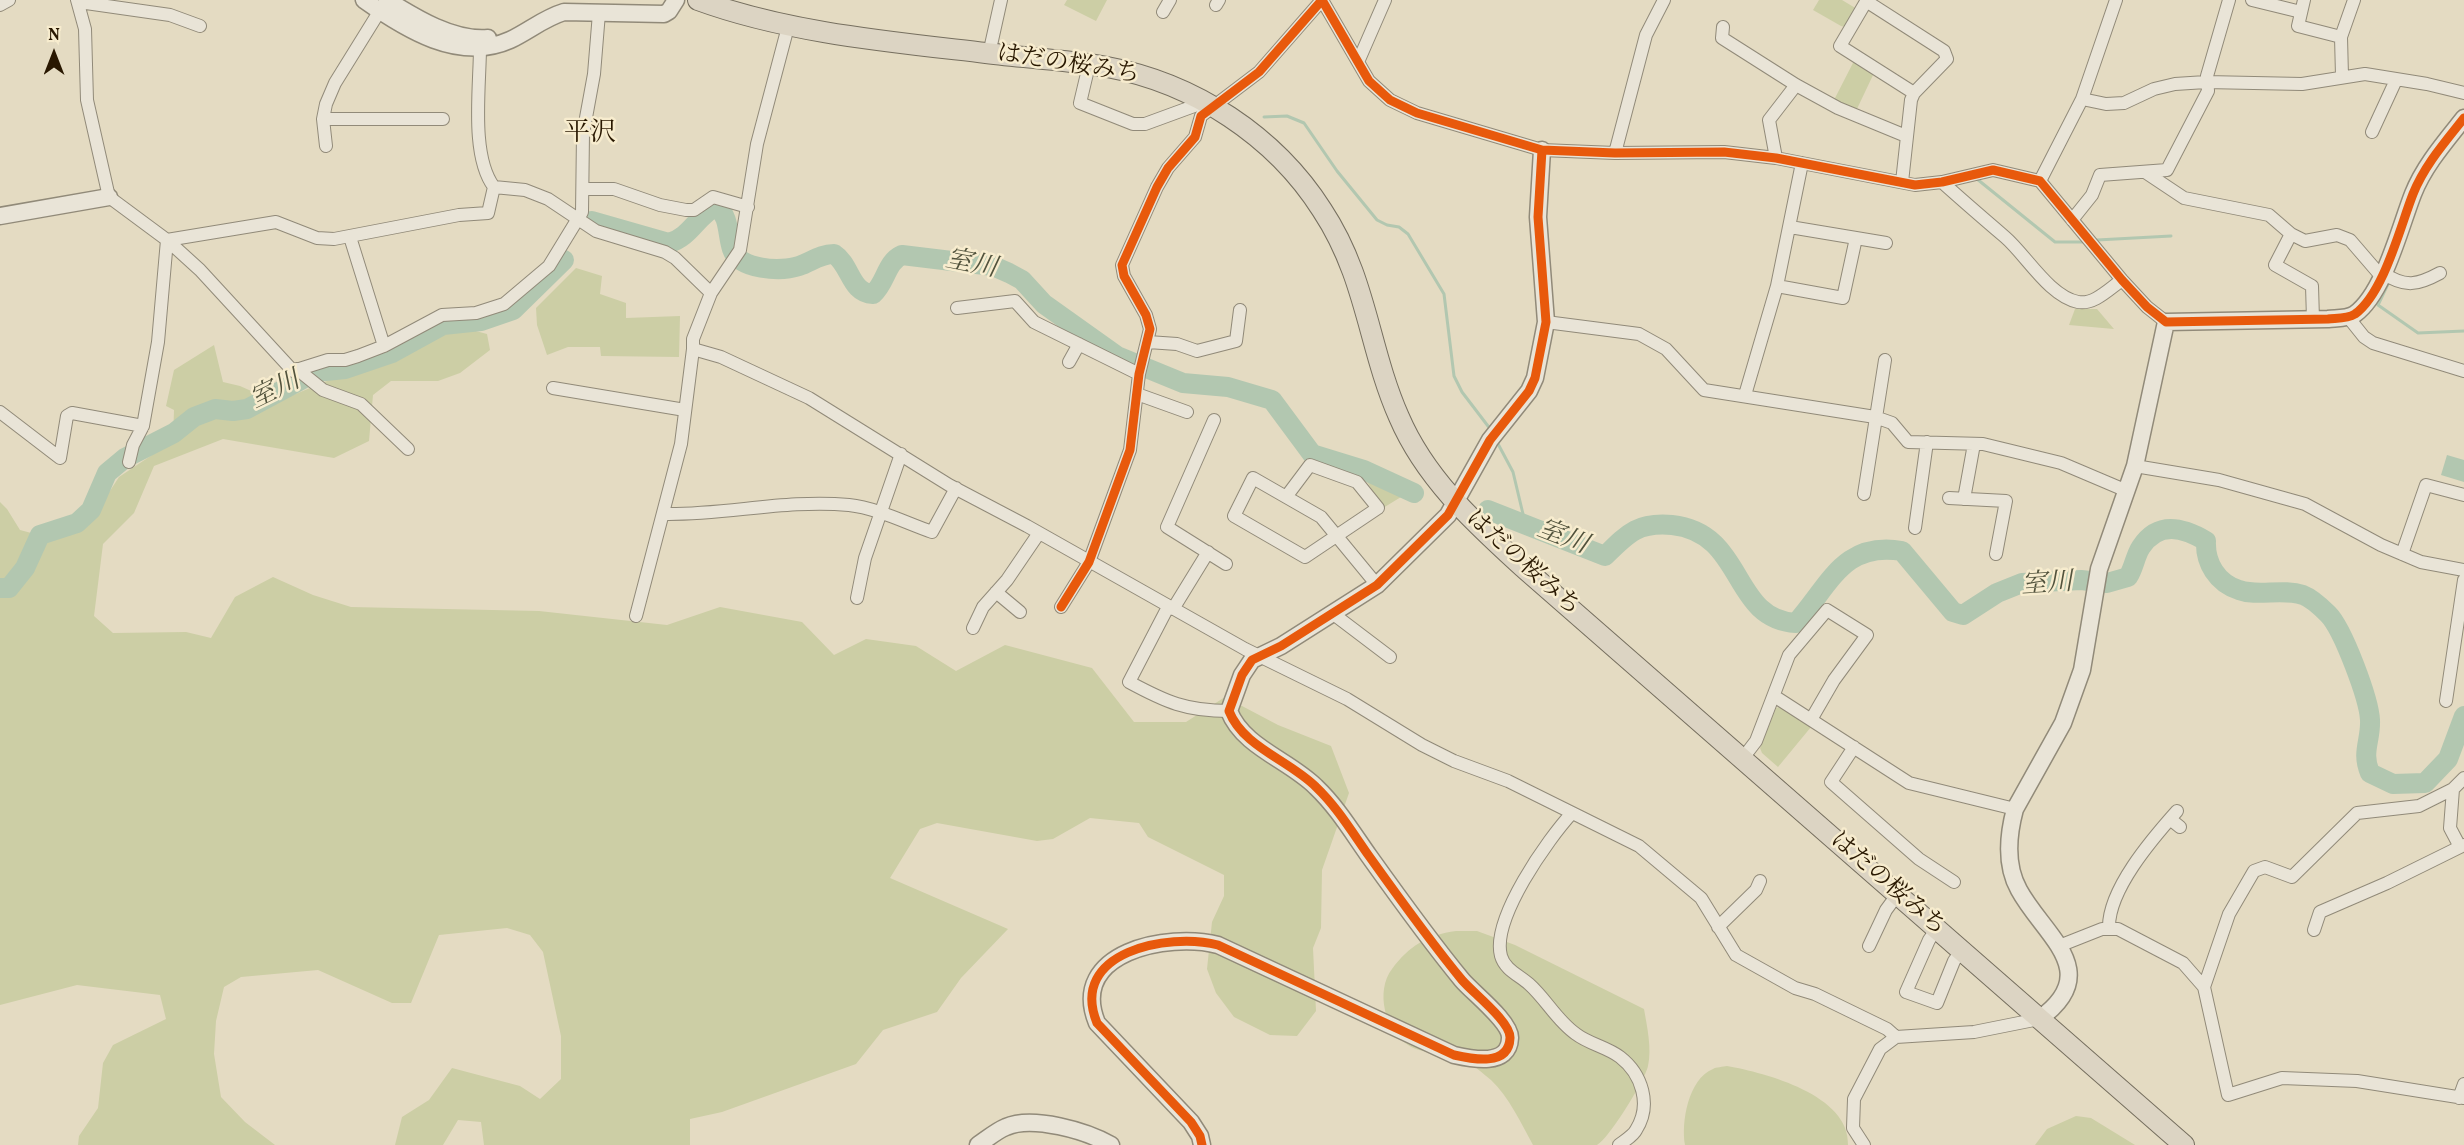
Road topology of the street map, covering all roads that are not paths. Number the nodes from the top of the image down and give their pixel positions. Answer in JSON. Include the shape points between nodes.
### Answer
{"nodes":[{"id":1,"x":9,"y":0,"type":"edge"},
{"id":2,"x":364,"y":0,"type":"edge"},
{"id":3,"x":676,"y":0,"type":"edge"},
{"id":4,"x":698,"y":0,"type":"edge"},
{"id":5,"x":1001,"y":0,"type":"edge"},
{"id":6,"x":1170,"y":0,"type":"edge"},
{"id":7,"x":1385,"y":0,"type":"edge"},
{"id":8,"x":1664,"y":0,"type":"edge"},
{"id":9,"x":1867,"y":0,"type":"edge"},
{"id":10,"x":2116,"y":0,"type":"edge"},
{"id":11,"x":2229,"y":0,"type":"edge"},
{"id":12,"x":2252,"y":0,"type":"edge"},
{"id":13,"x":2354,"y":0,"type":"edge"},
{"id":14,"x":78,"y":1,"type":"edge"},
{"id":15,"x":0,"y":4,"type":"edge"},
{"id":16,"x":383,"y":6,"type":"edge"},
{"id":17,"x":560,"y":6,"type":"edge"},
{"id":18,"x":2303,"y":6,"type":"edge"},
{"id":19,"x":1163,"y":12,"type":"dead end"},
{"id":20,"x":599,"y":14,"type":"junction"},
{"id":21,"x":789,"y":23,"type":"junction"},
{"id":22,"x":200,"y":26,"type":"dead end"},
{"id":23,"x":1723,"y":27,"type":"dead end"},
{"id":24,"x":2341,"y":36,"type":"junction"},
{"id":25,"x":480,"y":44,"type":"junction"},
{"id":26,"x":989,"y":54,"type":"junction"},
{"id":27,"x":1358,"y":62,"type":"junction"},
{"id":28,"x":1089,"y":65,"type":"junction"},
{"id":29,"x":2342,"y":76,"type":"junction"},
{"id":30,"x":2396,"y":80,"type":"junction"},
{"id":31,"x":2206,"y":82,"type":"junction"},
{"id":32,"x":1796,"y":85,"type":"junction"},
{"id":33,"x":1914,"y":93,"type":"junction"},
{"id":34,"x":2464,"y":93,"type":"edge"},
{"id":35,"x":2082,"y":99,"type":"junction"},
{"id":36,"x":1209,"y":104,"type":"junction"},
{"id":37,"x":443,"y":118,"type":"dead end"},
{"id":38,"x":2464,"y":118,"type":"edge"},
{"id":39,"x":323,"y":119,"type":"junction"},
{"id":40,"x":2372,"y":132,"type":"dead end"},
{"id":41,"x":1906,"y":136,"type":"junction"},
{"id":42,"x":326,"y":146,"type":"dead end"},
{"id":43,"x":1542,"y":150,"type":"junction"},
{"id":44,"x":1615,"y":153,"type":"junction"},
{"id":45,"x":1776,"y":158,"type":"junction"},
{"id":46,"x":1802,"y":163,"type":"junction"},
{"id":47,"x":2145,"y":172,"type":"junction"},
{"id":48,"x":2040,"y":181,"type":"junction"},
{"id":49,"x":1902,"y":182,"type":"junction"},
{"id":50,"x":1942,"y":182,"type":"junction"},
{"id":51,"x":494,"y":187,"type":"junction"},
{"id":52,"x":583,"y":189,"type":"junction"},
{"id":53,"x":109,"y":197,"type":"junction"},
{"id":54,"x":748,"y":207,"type":"junction"},
{"id":55,"x":0,"y":216,"type":"edge"},
{"id":56,"x":2072,"y":220,"type":"junction"},
{"id":57,"x":579,"y":221,"type":"junction"},
{"id":58,"x":1790,"y":227,"type":"junction"},
{"id":59,"x":2291,"y":234,"type":"junction"},
{"id":60,"x":350,"y":237,"type":"junction"},
{"id":61,"x":1856,"y":238,"type":"junction"},
{"id":62,"x":167,"y":240,"type":"junction"},
{"id":63,"x":1886,"y":243,"type":"dead end"},
{"id":64,"x":2440,"y":273,"type":"dead end"},
{"id":65,"x":2382,"y":274,"type":"junction"},
{"id":66,"x":2122,"y":280,"type":"junction"},
{"id":67,"x":1777,"y":286,"type":"junction"},
{"id":68,"x":711,"y":293,"type":"junction"},
{"id":69,"x":957,"y":308,"type":"dead end"},
{"id":70,"x":1240,"y":310,"type":"dead end"},
{"id":71,"x":2348,"y":317,"type":"junction"},
{"id":72,"x":2313,"y":319,"type":"junction"},
{"id":73,"x":1546,"y":322,"type":"junction"},
{"id":74,"x":2166,"y":322,"type":"junction"},
{"id":75,"x":1148,"y":342,"type":"junction"},
{"id":76,"x":1079,"y":344,"type":"junction"},
{"id":77,"x":384,"y":346,"type":"junction"},
{"id":78,"x":693,"y":349,"type":"junction"},
{"id":79,"x":1885,"y":360,"type":"dead end"},
{"id":80,"x":1069,"y":362,"type":"dead end"},
{"id":81,"x":1141,"y":368,"type":"junction"},
{"id":82,"x":297,"y":369,"type":"junction"},
{"id":83,"x":2464,"y":371,"type":"edge"},
{"id":84,"x":554,"y":388,"type":"dead end"},
{"id":85,"x":1137,"y":393,"type":"junction"},
{"id":86,"x":1745,"y":395,"type":"junction"},
{"id":87,"x":685,"y":410,"type":"junction"},
{"id":88,"x":0,"y":412,"type":"edge"},
{"id":89,"x":1187,"y":412,"type":"dead end"},
{"id":90,"x":1875,"y":417,"type":"junction"},
{"id":91,"x":1214,"y":420,"type":"dead end"},
{"id":92,"x":143,"y":426,"type":"junction"},
{"id":93,"x":1927,"y":442,"type":"junction"},
{"id":94,"x":1974,"y":444,"type":"junction"},
{"id":95,"x":408,"y":449,"type":"dead end"},
{"id":96,"x":901,"y":454,"type":"junction"},
{"id":97,"x":129,"y":462,"type":"dead end"},
{"id":98,"x":2135,"y":466,"type":"junction"},
{"id":99,"x":956,"y":488,"type":"junction"},
{"id":100,"x":2127,"y":491,"type":"junction"},
{"id":101,"x":1864,"y":494,"type":"dead end"},
{"id":102,"x":2464,"y":495,"type":"edge"},
{"id":103,"x":1286,"y":497,"type":"junction"},
{"id":104,"x":1949,"y":498,"type":"dead end"},
{"id":105,"x":1964,"y":499,"type":"junction"},
{"id":106,"x":1456,"y":504,"type":"junction"},
{"id":107,"x":881,"y":513,"type":"junction"},
{"id":108,"x":665,"y":514,"type":"junction"},
{"id":109,"x":1915,"y":528,"type":"dead end"},
{"id":110,"x":1039,"y":533,"type":"junction"},
{"id":111,"x":1337,"y":537,"type":"junction"},
{"id":112,"x":1208,"y":552,"type":"junction"},
{"id":113,"x":1996,"y":554,"type":"dead end"},
{"id":114,"x":2402,"y":554,"type":"junction"},
{"id":115,"x":1089,"y":562,"type":"junction"},
{"id":116,"x":1226,"y":564,"type":"dead end"},
{"id":117,"x":2464,"y":570,"type":"edge"},
{"id":118,"x":2464,"y":580,"type":"edge"},
{"id":119,"x":1377,"y":585,"type":"junction"},
{"id":120,"x":996,"y":592,"type":"junction"},
{"id":121,"x":857,"y":598,"type":"dead end"},
{"id":122,"x":1061,"y":607,"type":"dead end"},
{"id":123,"x":1171,"y":608,"type":"junction"},
{"id":124,"x":1020,"y":612,"type":"dead end"},
{"id":125,"x":1332,"y":613,"type":"junction"},
{"id":126,"x":636,"y":616,"type":"dead end"},
{"id":127,"x":973,"y":628,"type":"dead end"},
{"id":128,"x":1263,"y":657,"type":"junction"},
{"id":129,"x":1375,"y":663,"type":"dead end"},
{"id":130,"x":1774,"y":696,"type":"junction"},
{"id":131,"x":2446,"y":701,"type":"dead end"},
{"id":132,"x":1228,"y":711,"type":"junction"},
{"id":133,"x":1812,"y":718,"type":"junction"},
{"id":134,"x":1854,"y":747,"type":"junction"},
{"id":135,"x":1743,"y":758,"type":"junction"},
{"id":136,"x":2464,"y":778,"type":"edge"},
{"id":137,"x":2452,"y":789,"type":"junction"},
{"id":138,"x":2015,"y":809,"type":"junction"},
{"id":139,"x":1572,"y":813,"type":"junction"},
{"id":140,"x":2176,"y":819,"type":"dead end"},
{"id":141,"x":2462,"y":846,"type":"edge"},
{"id":142,"x":1954,"y":882,"type":"dead end"},
{"id":143,"x":1760,"y":889,"type":"dead end"},
{"id":144,"x":1897,"y":895,"type":"junction"},
{"id":145,"x":1718,"y":927,"type":"junction"},
{"id":146,"x":2109,"y":928,"type":"junction"},
{"id":147,"x":1936,"y":930,"type":"junction"},
{"id":148,"x":2314,"y":930,"type":"dead end"},
{"id":149,"x":1869,"y":946,"type":"dead end"},
{"id":150,"x":2059,"y":946,"type":"junction"},
{"id":151,"x":1961,"y":951,"type":"junction"},
{"id":152,"x":2204,"y":987,"type":"junction"},
{"id":153,"x":2039,"y":1019,"type":"junction"},
{"id":154,"x":1896,"y":1037,"type":"junction"},
{"id":155,"x":2464,"y":1084,"type":"edge"},
{"id":156,"x":2462,"y":1098,"type":"edge"},
{"id":157,"x":978,"y":1145,"type":"edge"},
{"id":158,"x":1111,"y":1145,"type":"edge"},
{"id":159,"x":1202,"y":1145,"type":"edge"},
{"id":160,"x":1619,"y":1145,"type":"edge"},
{"id":161,"x":1864,"y":1145,"type":"edge"},
{"id":162,"x":2184,"y":1145,"type":"edge"}],
"edges":[{"from":1,"to":15,"type":"street"},
{"from":2,"to":16,"type":"street"},
{"from":3,"to":20,"type":"street","via":[[664,14]]},
{"from":4,"to":21,"type":"main road","name":"はだの桜みち"},
{"from":5,"to":26,"type":"street"},
{"from":6,"to":19,"type":"street"},
{"from":7,"to":27,"type":"street"},
{"from":8,"to":44,"type":"street","via":[[1646,35]]},
{"from":9,"to":33,"type":"street","via":[[1840,46]]},
{"from":9,"to":33,"type":"street","via":[[1944,51],[1947,59]]},
{"from":10,"to":35,"type":"street"},
{"from":11,"to":31,"type":"street"},
{"from":12,"to":18,"type":"street"},
{"from":13,"to":24,"type":"street"},
{"from":14,"to":22,"type":"street","via":[[170,15]]},
{"from":14,"to":53,"type":"street","via":[[85,29],[87,100]]},
{"from":16,"to":25,"type":"street"},
{"from":16,"to":39,"type":"street","via":[[335,83]]},
{"from":17,"to":20,"type":"street"},
{"from":17,"to":25,"type":"street","via":[[531,27]]},
{"from":18,"to":24,"type":"street","via":[[2298,26]]},
{"from":20,"to":52,"type":"street","via":[[583,134]]},
{"from":21,"to":26,"type":"main road","name":"はだの桜みち","via":[[864,38]]},
{"from":21,"to":54,"type":"street","via":[[765,112]]},
{"from":23,"to":32,"type":"street","via":[[1722,38]]},
{"from":24,"to":29,"type":"street"},
{"from":25,"to":51,"type":"street","via":[[480,142],[487,178]]},
{"from":26,"to":28,"type":"main road","name":"はだの桜みち"},
{"from":27,"to":36,"type":"street","via":[[1322,0],[1259,72]]},
{"from":27,"to":43,"type":"street","via":[[1369,81],[1408,110]]},
{"from":28,"to":36,"type":"main road","name":"はだの桜みち","via":[[1162,83]]},
{"from":28,"to":36,"type":"street","via":[[1080,104],[1133,124],[1145,124]]},
{"from":29,"to":30,"type":"street","via":[[2365,74]]},
{"from":29,"to":31,"type":"street","via":[[2302,84]]},
{"from":30,"to":34,"type":"street"},
{"from":30,"to":40,"type":"street"},
{"from":31,"to":35,"type":"street","via":[[2154,89],[2124,103]]},
{"from":31,"to":47,"type":"street","via":[[2208,91],[2167,170]]},
{"from":32,"to":41,"type":"street","via":[[1838,108]]},
{"from":32,"to":45,"type":"street","via":[[1769,120]]},
{"from":33,"to":41,"type":"street"},
{"from":35,"to":48,"type":"street"},
{"from":36,"to":75,"type":"street","via":[[1195,137],[1157,187],[1122,265],[1146,315]]},
{"from":36,"to":106,"type":"main road","name":"はだの桜みち","via":[[1268,146],[1294,172],[1322,210],[1351,264],[1399,418],[1434,477]]},
{"from":37,"to":39,"type":"street"},
{"from":38,"to":65,"type":"street","via":[[2423,173]]},
{"from":39,"to":42,"type":"street"},
{"from":41,"to":49,"type":"street"},
{"from":43,"to":44,"type":"street"},
{"from":43,"to":73,"type":"street","via":[[1538,226]]},
{"from":44,"to":45,"type":"street","via":[[1724,152]]},
{"from":45,"to":46,"type":"street"},
{"from":46,"to":49,"type":"street"},
{"from":46,"to":58,"type":"street"},
{"from":47,"to":56,"type":"street","via":[[2100,175],[2092,195]]},
{"from":47,"to":59,"type":"street","via":[[2184,198],[2269,215]]},
{"from":48,"to":50,"type":"street","via":[[1993,170]]},
{"from":48,"to":56,"type":"street"},
{"from":49,"to":50,"type":"street"},
{"from":50,"to":66,"type":"street","via":[[2007,239],[2040,276],[2076,302],[2090,302]]},
{"from":51,"to":57,"type":"street","via":[[525,190],[548,199]]},
{"from":51,"to":60,"type":"street","via":[[488,213]]},
{"from":52,"to":54,"type":"street","via":[[614,189],[686,210],[694,210],[713,196]]},
{"from":52,"to":57,"type":"street"},
{"from":53,"to":55,"type":"street"},
{"from":53,"to":62,"type":"street"},
{"from":54,"to":68,"type":"street","via":[[740,250]]},
{"from":56,"to":66,"type":"street"},
{"from":57,"to":68,"type":"street","via":[[596,231],[665,252]]},
{"from":57,"to":77,"type":"street","via":[[554,259],[516,297],[491,309],[442,315]]},
{"from":58,"to":61,"type":"street"},
{"from":58,"to":67,"type":"street"},
{"from":59,"to":65,"type":"street","via":[[2305,241],[2337,235],[2350,240]]},
{"from":59,"to":72,"type":"street","via":[[2275,266],[2312,286]]},
{"from":60,"to":62,"type":"street","via":[[317,238],[276,222]]},
{"from":60,"to":77,"type":"street"},
{"from":61,"to":63,"type":"street"},
{"from":61,"to":67,"type":"street","via":[[1843,298]]},
{"from":62,"to":82,"type":"street","via":[[293,371]]},
{"from":62,"to":92,"type":"street","via":[[158,342]]},
{"from":64,"to":65,"type":"street","via":[[2420,284],[2404,284]]},
{"from":65,"to":71,"type":"street","via":[[2361,308]]},
{"from":66,"to":74,"type":"street"},
{"from":67,"to":86,"type":"street"},
{"from":68,"to":78,"type":"street","via":[[693,339]]},
{"from":69,"to":76,"type":"street","via":[[990,299],[1015,301],[1034,322]]},
{"from":70,"to":75,"type":"street","via":[[1236,341],[1197,351],[1176,344]]},
{"from":71,"to":72,"type":"street"},
{"from":71,"to":83,"type":"street","via":[[2373,344]]},
{"from":72,"to":74,"type":"street"},
{"from":73,"to":86,"type":"street","via":[[1639,334],[1666,349],[1704,390]]},
{"from":73,"to":106,"type":"street","via":[[1535,378],[1490,440]]},
{"from":74,"to":98,"type":"street"},
{"from":75,"to":81,"type":"street"},
{"from":76,"to":80,"type":"street"},
{"from":76,"to":81,"type":"street"},
{"from":77,"to":82,"type":"street","via":[[345,360],[328,360]]},
{"from":78,"to":87,"type":"street"},
{"from":78,"to":96,"type":"street","via":[[739,364],[809,398]]},
{"from":79,"to":90,"type":"street"},
{"from":81,"to":85,"type":"street"},
{"from":82,"to":95,"type":"street","via":[[323,390],[361,404]]},
{"from":84,"to":87,"type":"street"},
{"from":85,"to":89,"type":"street"},
{"from":85,"to":115,"type":"street","via":[[1130,450]]},
{"from":86,"to":90,"type":"street"},
{"from":87,"to":108,"type":"street","via":[[681,444],[664,502]]},
{"from":88,"to":92,"type":"street","via":[[60,458],[67,416],[72,413]]},
{"from":90,"to":93,"type":"street","via":[[1892,423],[1908,442]]},
{"from":90,"to":101,"type":"street"},
{"from":91,"to":112,"type":"street","via":[[1167,527]]},
{"from":92,"to":97,"type":"street"},
{"from":93,"to":94,"type":"street"},
{"from":93,"to":109,"type":"street"},
{"from":94,"to":100,"type":"street","via":[[2061,463]]},
{"from":94,"to":105,"type":"street"},
{"from":96,"to":99,"type":"street"},
{"from":96,"to":107,"type":"street"},
{"from":98,"to":100,"type":"street"},
{"from":98,"to":114,"type":"street","via":[[2219,480],[2305,504]]},
{"from":99,"to":107,"type":"street","via":[[932,532]]},
{"from":99,"to":110,"type":"street"},
{"from":100,"to":138,"type":"street","via":[[2099,570],[2082,670],[2063,723]]},
{"from":102,"to":114,"type":"street","via":[[2426,486]]},
{"from":103,"to":111,"type":"street","via":[[1321,518]]},
{"from":103,"to":111,"type":"street","via":[[1310,465],[1357,482],[1378,508]]},
{"from":103,"to":111,"type":"street","via":[[1253,478],[1234,516],[1305,557]]},
{"from":104,"to":105,"type":"street"},
{"from":105,"to":113,"type":"street","via":[[2006,501],[2005,532]]},
{"from":106,"to":119,"type":"street"},
{"from":106,"to":135,"type":"main road","name":"はだの桜みち"},
{"from":107,"to":108,"type":"street","via":[[850,505],[778,504],[695,515]]},
{"from":107,"to":121,"type":"street","via":[[865,558]]},
{"from":108,"to":126,"type":"street"},
{"from":110,"to":115,"type":"street"},
{"from":110,"to":120,"type":"street"},
{"from":111,"to":119,"type":"street"},
{"from":112,"to":116,"type":"street"},
{"from":112,"to":123,"type":"street"},
{"from":114,"to":117,"type":"street"},
{"from":115,"to":122,"type":"street"},
{"from":115,"to":123,"type":"street"},
{"from":118,"to":131,"type":"street"},
{"from":119,"to":125,"type":"street"},
{"from":120,"to":124,"type":"street"},
{"from":120,"to":127,"type":"street"},
{"from":123,"to":128,"type":"street"},
{"from":123,"to":132,"type":"street","via":[[1128,682],[1179,707]]},
{"from":125,"to":128,"type":"street"},
{"from":125,"to":129,"type":"street","via":[[1386,654]]},
{"from":128,"to":132,"type":"street","via":[[1252,660],[1242,675]]},
{"from":128,"to":139,"type":"street","via":[[1347,699],[1454,761],[1508,781]]},
{"from":130,"to":133,"type":"street"},
{"from":130,"to":133,"type":"street","via":[[1789,655],[1827,610],[1867,635]]},
{"from":130,"to":135,"type":"street","via":[[1756,741]]},
{"from":132,"to":159,"type":"street","via":[[1244,735],[1308,779],[1331,803],[1434,945],[1505,1024],[1510,1039],[1508,1047],[1496,1058],[1475,1060],[1454,1055],[1200,940],[1178,940],[1119,956],[1098,974],[1092,986],[1091,1009],[1097,1023],[1191,1122]]},
{"from":133,"to":134,"type":"street"},
{"from":134,"to":138,"type":"street","via":[[1909,783]]},
{"from":134,"to":142,"type":"street","via":[[1831,782],[1919,859]]},
{"from":135,"to":144,"type":"main road","name":"はだの桜みち"},
{"from":136,"to":137,"type":"street"},
{"from":137,"to":141,"type":"street","via":[[2450,828]]},
{"from":137,"to":152,"type":"street","via":[[2419,806],[2357,813],[2292,877],[2265,867],[2254,871],[2229,914]]},
{"from":138,"to":150,"type":"street","via":[[2009,842],[2014,878]]},
{"from":139,"to":145,"type":"street","via":[[1659,860],[1701,898]]},
{"from":139,"to":160,"type":"street","via":[[1549,839],[1527,875],[1503,926],[1499,946],[1508,969],[1530,985],[1570,1030],[1620,1056],[1636,1072],[1644,1104],[1636,1130]]},
{"from":140,"to":146,"type":"street","via":[[2129,875],[2109,913]]},
{"from":141,"to":148,"type":"street","via":[[2320,912]]},
{"from":143,"to":145,"type":"street"},
{"from":144,"to":147,"type":"main road","name":"はだの桜みち"},
{"from":144,"to":149,"type":"street"},
{"from":145,"to":154,"type":"street","via":[[1736,955]]},
{"from":146,"to":150,"type":"street"},
{"from":146,"to":152,"type":"street","via":[[2136,937],[2183,963]]},
{"from":147,"to":151,"type":"main road","name":"はだの桜みち"},
{"from":147,"to":151,"type":"street","via":[[1906,992],[1937,1003]]},
{"from":150,"to":153,"type":"street","via":[[2067,958],[2067,988]]},
{"from":151,"to":153,"type":"main road","name":"はだの桜みち"},
{"from":152,"to":156,"type":"street","via":[[2228,1095],[2282,1078],[2357,1081]]},
{"from":153,"to":154,"type":"street","via":[[1974,1032]]},
{"from":153,"to":162,"type":"main road","name":"はだの桜みち"},
{"from":154,"to":161,"type":"street","via":[[1880,1049],[1854,1099],[1853,1128]]},
{"from":155,"to":156,"type":"street"},
{"from":157,"to":158,"type":"street","via":[[1022,1122],[1065,1128]]}]}
